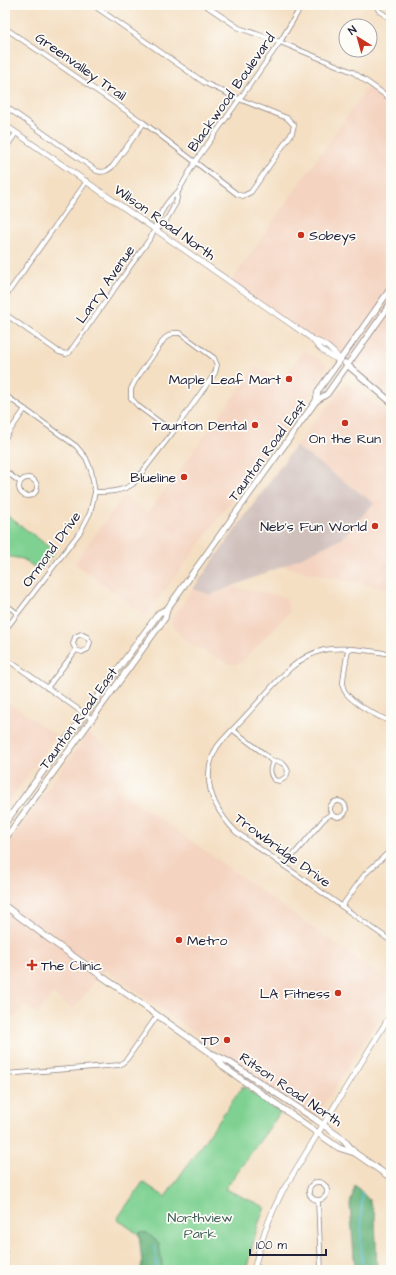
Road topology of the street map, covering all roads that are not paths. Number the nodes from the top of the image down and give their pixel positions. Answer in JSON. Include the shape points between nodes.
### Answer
{"nodes":[{"id":1,"x":93,"y":5,"type":"edge"},
{"id":2,"x":205,"y":5,"type":"edge"},
{"id":3,"x":302,"y":5,"type":"edge"},
{"id":4,"x":376,"y":5,"type":"edge"},
{"id":5,"x":391,"y":19,"type":"edge"},
{"id":6,"x":5,"y":28,"type":"edge"},
{"id":7,"x":280,"y":42,"type":"junction"},
{"id":8,"x":391,"y":92,"type":"edge"},
{"id":9,"x":389,"y":98,"type":"edge"},
{"id":10,"x":239,"y":99,"type":"junction"},
{"id":11,"x":5,"y":106,"type":"edge"},
{"id":12,"x":144,"y":123,"type":"junction"},
{"id":13,"x":5,"y":125,"type":"edge"},
{"id":14,"x":16,"y":133,"type":"junction"},
{"id":15,"x":5,"y":149,"type":"edge"},
{"id":16,"x":194,"y":162,"type":"junction"},
{"id":17,"x":87,"y":181,"type":"junction"},
{"id":18,"x":178,"y":192,"type":"junction"},
{"id":19,"x":155,"y":230,"type":"junction"},
{"id":20,"x":391,"y":288,"type":"edge"},
{"id":21,"x":5,"y":297,"type":"edge"},
{"id":22,"x":391,"y":303,"type":"edge"},
{"id":23,"x":5,"y":314,"type":"edge"},
{"id":24,"x":340,"y":360,"type":"junction"},
{"id":25,"x":348,"y":365,"type":"junction"},
{"id":26,"x":5,"y":394,"type":"edge"},
{"id":27,"x":316,"y":401,"type":"junction"},
{"id":28,"x":391,"y":402,"type":"edge"},
{"id":29,"x":25,"y":408,"type":"junction"},
{"id":30,"x":173,"y":432,"type":"junction"},
{"id":31,"x":5,"y":438,"type":"edge"},
{"id":32,"x":5,"y":471,"type":"edge"},
{"id":33,"x":20,"y":482,"type":"junction"},
{"id":34,"x":95,"y":492,"type":"junction"},
{"id":35,"x":5,"y":604,"type":"edge"},
{"id":36,"x":167,"y":609,"type":"junction"},
{"id":37,"x":17,"y":613,"type":"junction"},
{"id":38,"x":5,"y":630,"type":"edge"},
{"id":39,"x":348,"y":649,"type":"junction"},
{"id":40,"x":76,"y":650,"type":"junction"},
{"id":41,"x":391,"y":654,"type":"edge"},
{"id":42,"x":5,"y":658,"type":"edge"},
{"id":43,"x":47,"y":688,"type":"junction"},
{"id":44,"x":84,"y":714,"type":"junction"},
{"id":45,"x":92,"y":719,"type":"junction"},
{"id":46,"x":391,"y":721,"type":"edge"},
{"id":47,"x":232,"y":730,"type":"junction"},
{"id":48,"x":273,"y":762,"type":"junction"},
{"id":49,"x":331,"y":814,"type":"junction"},
{"id":50,"x":5,"y":823,"type":"edge"},
{"id":51,"x":5,"y":839,"type":"edge"},
{"id":52,"x":391,"y":850,"type":"edge"},
{"id":53,"x":284,"y":866,"type":"junction"},
{"id":54,"x":5,"y":906,"type":"edge"},
{"id":55,"x":342,"y":906,"type":"junction"},
{"id":56,"x":391,"y":941,"type":"edge"},
{"id":57,"x":391,"y":1014,"type":"edge"},
{"id":58,"x":157,"y":1016,"type":"junction"},
{"id":59,"x":208,"y":1051,"type":"junction"},
{"id":60,"x":5,"y":1074,"type":"edge"},
{"id":61,"x":323,"y":1125,"type":"junction"},
{"id":62,"x":318,"y":1133,"type":"junction"},
{"id":63,"x":355,"y":1153,"type":"junction"},
{"id":64,"x":391,"y":1178,"type":"edge"},
{"id":65,"x":318,"y":1201,"type":"junction"},
{"id":66,"x":5,"y":1253,"type":"edge"},
{"id":67,"x":255,"y":1268,"type":"edge"},
{"id":68,"x":6,"y":1270,"type":"edge"},
{"id":69,"x":265,"y":1270,"type":"edge"},
{"id":70,"x":321,"y":1270,"type":"edge"}],
"edges":[{"from":1,"to":10,"type":"street","via":[[205,83]]},
{"from":2,"to":7,"type":"street","via":[[239,28]]},
{"from":3,"to":7,"type":"street","name":"Blackwood Boulevard"},
{"from":4,"to":5,"type":"street"},
{"from":6,"to":12,"type":"street","name":"Greenvalley Trail"},
{"from":7,"to":9,"type":"street","via":[[349,70]]},
{"from":7,"to":10,"type":"street","name":"Blackwood Boulevard"},
{"from":8,"to":9,"type":"street"},
{"from":10,"to":16,"type":"street","name":"Blackwood Boulevard"},
{"from":10,"to":16,"type":"street","name":"Greenvalley Trail","via":[[287,118],[294,125],[292,133],[261,179],[251,192],[243,196]]},
{"from":11,"to":12,"type":"street","via":[[102,172],[112,166]]},
{"from":12,"to":16,"type":"street","name":"Greenvalley Trail"},
{"from":13,"to":14,"type":"street","name":"Wilson Road North"},
{"from":14,"to":15,"type":"street"},
{"from":14,"to":17,"type":"street","name":"Wilson Road North"},
{"from":16,"to":18,"type":"street","name":"Blackwood Boulevard"},
{"from":17,"to":19,"type":"street","name":"Wilson Road North"},
{"from":17,"to":21,"type":"street"},
{"from":18,"to":19,"type":"street","name":"Blackwood Boulevard","via":[[170,198],[157,221]]},
{"from":18,"to":19,"type":"street","name":"Blackwood Boulevard","via":[[176,202],[164,224]]},
{"from":19,"to":23,"type":"street","name":"Larry Avenue","via":[[72,350],[66,354],[59,352]]},
{"from":19,"to":24,"type":"street","name":"Wilson Road North","via":[[311,338],[332,357]]},
{"from":20,"to":24,"type":"main road","name":"Taunton Road East"},
{"from":22,"to":25,"type":"main road","name":"Taunton Road East"},
{"from":24,"to":25,"type":"main road","name":"Wilson Road North"},
{"from":24,"to":27,"type":"main road","name":"Taunton Road East","via":[[318,391]]},
{"from":25,"to":27,"type":"main road","name":"Taunton Road East","via":[[327,394]]},
{"from":25,"to":28,"type":"main road","name":"Wilson Road North"},
{"from":26,"to":29,"type":"street","name":"Ormond Drive"},
{"from":27,"to":36,"type":"main road","name":"Taunton Road East"},
{"from":29,"to":31,"type":"street"},
{"from":29,"to":34,"type":"street","name":"Ormond Drive","via":[[76,446],[86,458],[91,470]]},
{"from":30,"to":30,"type":"street","via":[[215,373],[217,365],[214,358],[180,333],[173,333],[165,338],[131,389],[132,398],[138,406]]},
{"from":30,"to":34,"type":"street","via":[[133,484],[117,491]]},
{"from":32,"to":33,"type":"street"},
{"from":33,"to":33,"type":"street","via":[[20,490],[24,494],[31,495],[36,492],[36,484],[32,480]]},
{"from":34,"to":37,"type":"street","name":"Ormond Drive","via":[[90,513],[80,532]]},
{"from":35,"to":37,"type":"street"},
{"from":36,"to":44,"type":"main road","name":"Taunton Road East","via":[[159,614]]},
{"from":36,"to":45,"type":"main road","name":"Taunton Road East","via":[[165,618]]},
{"from":37,"to":38,"type":"street","name":"Ormond Drive"},
{"from":39,"to":41,"type":"street","name":"Trowbridge Drive"},
{"from":39,"to":46,"type":"street","via":[[343,687],[348,696],[380,718]]},
{"from":39,"to":47,"type":"street","name":"Trowbridge Drive","via":[[324,650],[302,660],[284,675]]},
{"from":40,"to":40,"type":"street","via":[[73,644],[75,637],[81,634],[88,636],[88,649],[82,652]]},
{"from":40,"to":43,"type":"street"},
{"from":42,"to":43,"type":"street"},
{"from":43,"to":44,"type":"street"},
{"from":44,"to":45,"type":"street"},
{"from":44,"to":50,"type":"main road","name":"Taunton Road East"},
{"from":45,"to":51,"type":"main road","name":"Taunton Road East"},
{"from":47,"to":48,"type":"street"},
{"from":47,"to":53,"type":"street","name":"Trowbridge Drive","via":[[217,747],[211,763],[212,799],[224,820],[236,832]]},
{"from":48,"to":48,"type":"street","via":[[270,773],[274,780],[280,781],[286,777],[288,771],[281,762]]},
{"from":49,"to":49,"type":"street","via":[[339,818],[344,815],[345,805],[338,801],[333,802],[329,809]]},
{"from":49,"to":53,"type":"street"},
{"from":52,"to":55,"type":"street","via":[[365,874]]},
{"from":53,"to":55,"type":"street","name":"Trowbridge Drive"},
{"from":54,"to":58,"type":"main road","name":"Ritson Road North"},
{"from":55,"to":56,"type":"street","name":"Trowbridge Drive"},
{"from":57,"to":61,"type":"street"},
{"from":58,"to":59,"type":"main road","name":"Ritson Road North"},
{"from":58,"to":60,"type":"street","via":[[120,1065]]},
{"from":59,"to":61,"type":"main road","name":"Ritson Road North","via":[[230,1062]]},
{"from":59,"to":62,"type":"main road","name":"Ritson Road North","via":[[225,1068]]},
{"from":61,"to":62,"type":"street"},
{"from":61,"to":63,"type":"main road","name":"Ritson Road North","via":[[344,1140]]},
{"from":62,"to":63,"type":"main road","name":"Ritson Road North","via":[[339,1148]]},
{"from":62,"to":67,"type":"street","via":[[270,1214]]},
{"from":63,"to":64,"type":"main road","name":"Ritson Road North"},
{"from":65,"to":65,"type":"street","via":[[325,1196],[326,1190],[317,1182],[309,1191],[311,1197]]},
{"from":65,"to":70,"type":"street"},
{"from":66,"to":68,"type":"street"},
{"from":67,"to":69,"type":"street"}]}
